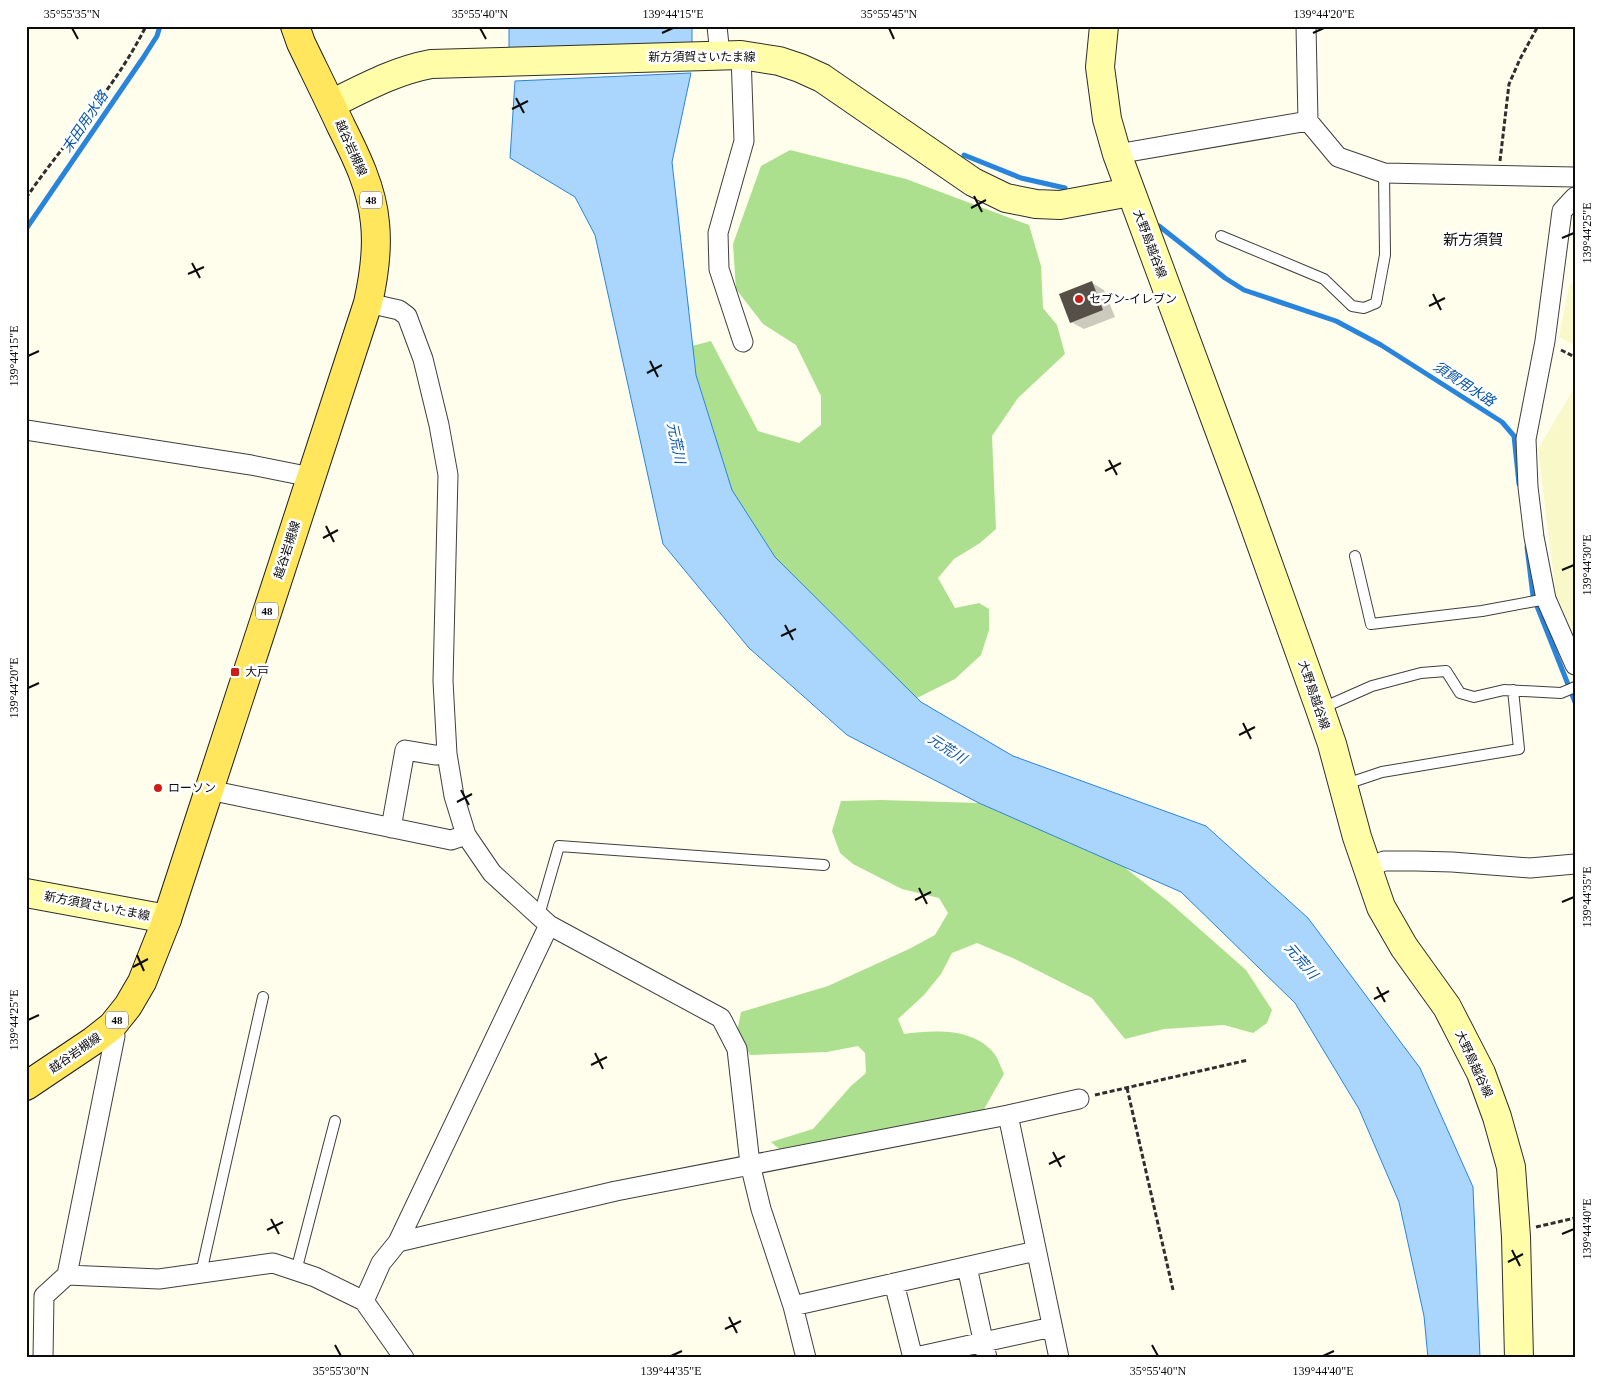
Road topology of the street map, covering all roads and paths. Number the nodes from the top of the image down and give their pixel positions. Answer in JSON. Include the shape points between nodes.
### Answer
{"nodes":[{"id":1,"x":146,"y":26,"type":"edge"},
{"id":2,"x":295,"y":26,"type":"edge"},
{"id":3,"x":717,"y":26,"type":"edge"},
{"id":4,"x":1104,"y":26,"type":"edge"},
{"id":5,"x":1306,"y":26,"type":"edge"},
{"id":6,"x":1538,"y":26,"type":"edge"},
{"id":7,"x":723,"y":55,"type":"junction"},
{"id":8,"x":331,"y":104,"type":"junction"},
{"id":9,"x":1308,"y":121,"type":"junction"},
{"id":10,"x":1117,"y":154,"type":"junction"},
{"id":11,"x":1384,"y":173,"type":"junction"},
{"id":12,"x":1499,"y":175,"type":"junction"},
{"id":13,"x":1575,"y":177,"type":"edge"},
{"id":14,"x":1130,"y":192,"type":"junction"},
{"id":15,"x":1575,"y":197,"type":"edge"},
{"id":16,"x":26,"y":198,"type":"edge"},
{"id":17,"x":1221,"y":236,"type":"dead end"},
{"id":18,"x":368,"y":303,"type":"junction"},
{"id":19,"x":743,"y":342,"type":"dead end"},
{"id":20,"x":26,"y":430,"type":"edge"},
{"id":21,"x":311,"y":477,"type":"junction"},
{"id":22,"x":1355,"y":556,"type":"dead end"},
{"id":23,"x":1542,"y":600,"type":"junction"},
{"id":24,"x":1575,"y":666,"type":"edge"},
{"id":25,"x":1575,"y":687,"type":"edge"},
{"id":26,"x":1513,"y":690,"type":"junction"},
{"id":27,"x":1320,"y":709,"type":"junction"},
{"id":28,"x":447,"y":754,"type":"junction"},
{"id":29,"x":1343,"y":785,"type":"junction"},
{"id":30,"x":209,"y":790,"type":"junction"},
{"id":31,"x":391,"y":828,"type":"junction"},
{"id":32,"x":466,"y":836,"type":"junction"},
{"id":33,"x":1575,"y":864,"type":"edge"},
{"id":34,"x":824,"y":865,"type":"dead end"},
{"id":35,"x":1368,"y":868,"type":"junction"},
{"id":36,"x":26,"y":893,"type":"edge"},
{"id":37,"x":167,"y":919,"type":"junction"},
{"id":38,"x":544,"y":920,"type":"junction"},
{"id":39,"x":263,"y":998,"type":"dead end"},
{"id":40,"x":112,"y":1026,"type":"junction"},
{"id":41,"x":1248,"y":1060,"type":"dead end"},
{"id":42,"x":26,"y":1086,"type":"edge"},
{"id":43,"x":1127,"y":1088,"type":"junction"},
{"id":44,"x":1079,"y":1099,"type":"joint"},
{"id":45,"x":1008,"y":1115,"type":"junction"},
{"id":46,"x":335,"y":1122,"type":"dead end"},
{"id":47,"x":750,"y":1164,"type":"junction"},
{"id":48,"x":1575,"y":1218,"type":"edge"},
{"id":49,"x":1516,"y":1232,"type":"junction"},
{"id":50,"x":398,"y":1242,"type":"junction"},
{"id":51,"x":1036,"y":1251,"type":"junction"},
{"id":52,"x":967,"y":1267,"type":"junction"},
{"id":53,"x":296,"y":1271,"type":"junction"},
{"id":54,"x":201,"y":1273,"type":"junction"},
{"id":55,"x":67,"y":1275,"type":"junction"},
{"id":56,"x":894,"y":1283,"type":"junction"},
{"id":57,"x":1173,"y":1290,"type":"dead end"},
{"id":58,"x":35,"y":1296,"type":"edge"},
{"id":59,"x":364,"y":1301,"type":"junction"},
{"id":60,"x":793,"y":1306,"type":"junction"},
{"id":61,"x":1052,"y":1326,"type":"junction"},
{"id":62,"x":986,"y":1350,"type":"edge"},
{"id":63,"x":43,"y":1358,"type":"edge"},
{"id":64,"x":404,"y":1358,"type":"edge"},
{"id":65,"x":806,"y":1358,"type":"edge"},
{"id":66,"x":912,"y":1358,"type":"edge"},
{"id":67,"x":1059,"y":1358,"type":"edge"},
{"id":68,"x":1519,"y":1358,"type":"edge"}],
"edges":[{"from":1,"to":16,"type":"path","via":[[107,89]]},
{"from":2,"to":8,"type":"main road","name":"越谷岩槻線","number":"48"},
{"from":3,"to":7,"type":"street"},
{"from":4,"to":10,"type":"main road","name":"大野島越谷線","via":[[1100,67],[1107,120]]},
{"from":5,"to":9,"type":"street"},
{"from":6,"to":12,"type":"path","via":[[1509,84]]},
{"from":7,"to":8,"type":"main road","name":"新方須賀さいたま線","via":[[431,64],[408,68]]},
{"from":7,"to":14,"type":"main road","name":"新方須賀さいたま線","via":[[779,61],[822,78],[973,182],[1006,198],[1060,205]]},
{"from":7,"to":19,"type":"street","via":[[744,141],[718,233],[719,269]]},
{"from":8,"to":18,"type":"main road","name":"越谷岩槻線","number":"48","via":[[359,163],[374,212],[376,248]]},
{"from":9,"to":10,"type":"street"},
{"from":9,"to":11,"type":"street","via":[[1338,157]]},
{"from":10,"to":14,"type":"main road","name":"大野島越谷線"},
{"from":11,"to":12,"type":"street"},
{"from":11,"to":17,"type":"lane","via":[[1384,255],[1376,303],[1364,308],[1352,306],[1324,279]]},
{"from":12,"to":13,"type":"street"},
{"from":14,"to":27,"type":"main road","name":"大野島越谷線"},
{"from":15,"to":23,"type":"street","via":[[1562,211],[1545,341],[1526,439],[1528,487]]},
{"from":18,"to":21,"type":"main road","name":"越谷岩槻線","number":"48"},
{"from":18,"to":28,"type":"street","via":[[399,310],[407,316],[424,359],[448,475],[443,681]]},
{"from":20,"to":21,"type":"street"},
{"from":21,"to":30,"type":"main road","name":"越谷岩槻線","number":"48"},
{"from":22,"to":23,"type":"lane","via":[[1371,624],[1482,612]]},
{"from":23,"to":24,"type":"street"},
{"from":25,"to":26,"type":"lane","via":[[1561,693]]},
{"from":26,"to":27,"type":"lane","via":[[1474,697],[1460,693],[1446,671],[1372,686]]},
{"from":26,"to":29,"type":"lane","via":[[1519,749],[1382,772]]},
{"from":27,"to":29,"type":"main road","name":"大野島越谷線"},
{"from":28,"to":31,"type":"street","via":[[405,750]]},
{"from":28,"to":32,"type":"street","via":[[454,796]]},
{"from":29,"to":35,"type":"main road","name":"大野島越谷線"},
{"from":30,"to":31,"type":"street"},
{"from":30,"to":37,"type":"main road","name":"越谷岩槻線","number":"48"},
{"from":31,"to":32,"type":"street","via":[[451,840]]},
{"from":32,"to":38,"type":"street","via":[[492,873]]},
{"from":33,"to":35,"type":"street","via":[[1530,868],[1416,861],[1384,862]]},
{"from":34,"to":38,"type":"lane","via":[[559,846]]},
{"from":35,"to":49,"type":"main road","name":"大野島越谷線","via":[[1381,906],[1404,947],[1447,1007],[1481,1073],[1510,1167]]},
{"from":36,"to":37,"type":"main road","name":"新方須賀さいたま線"},
{"from":37,"to":40,"type":"main road","name":"越谷岩槻線","number":"48","via":[[142,982]]},
{"from":38,"to":47,"type":"street","via":[[721,1018],[737,1049]]},
{"from":38,"to":50,"type":"street"},
{"from":39,"to":54,"type":"lane"},
{"from":40,"to":42,"type":"main road","name":"越谷岩槻線","number":"48"},
{"from":40,"to":55,"type":"street","via":[[115,1036]]},
{"from":41,"to":43,"type":"path"},
{"from":43,"to":44,"type":"path"},
{"from":43,"to":57,"type":"path"},
{"from":44,"to":45,"type":"street"},
{"from":45,"to":47,"type":"street"},
{"from":45,"to":51,"type":"street"},
{"from":46,"to":53,"type":"lane"},
{"from":47,"to":50,"type":"street","via":[[616,1191]]},
{"from":47,"to":60,"type":"street","via":[[761,1209]]},
{"from":48,"to":49,"type":"path"},
{"from":49,"to":68,"type":"main road","name":"大野島越谷線"},
{"from":50,"to":59,"type":"street","via":[[382,1263]]},
{"from":51,"to":52,"type":"street"},
{"from":51,"to":61,"type":"street"},
{"from":52,"to":56,"type":"street"},
{"from":52,"to":62,"type":"street"},
{"from":53,"to":54,"type":"street","via":[[273,1263]]},
{"from":53,"to":59,"type":"street"},
{"from":54,"to":55,"type":"street","via":[[159,1279]]},
{"from":55,"to":58,"type":"street"},
{"from":56,"to":60,"type":"street"},
{"from":56,"to":66,"type":"street"},
{"from":58,"to":63,"type":"street"},
{"from":59,"to":64,"type":"street"},
{"from":60,"to":65,"type":"street"},
{"from":61,"to":62,"type":"street"},
{"from":61,"to":67,"type":"street"},
{"from":62,"to":66,"type":"street"}]}
